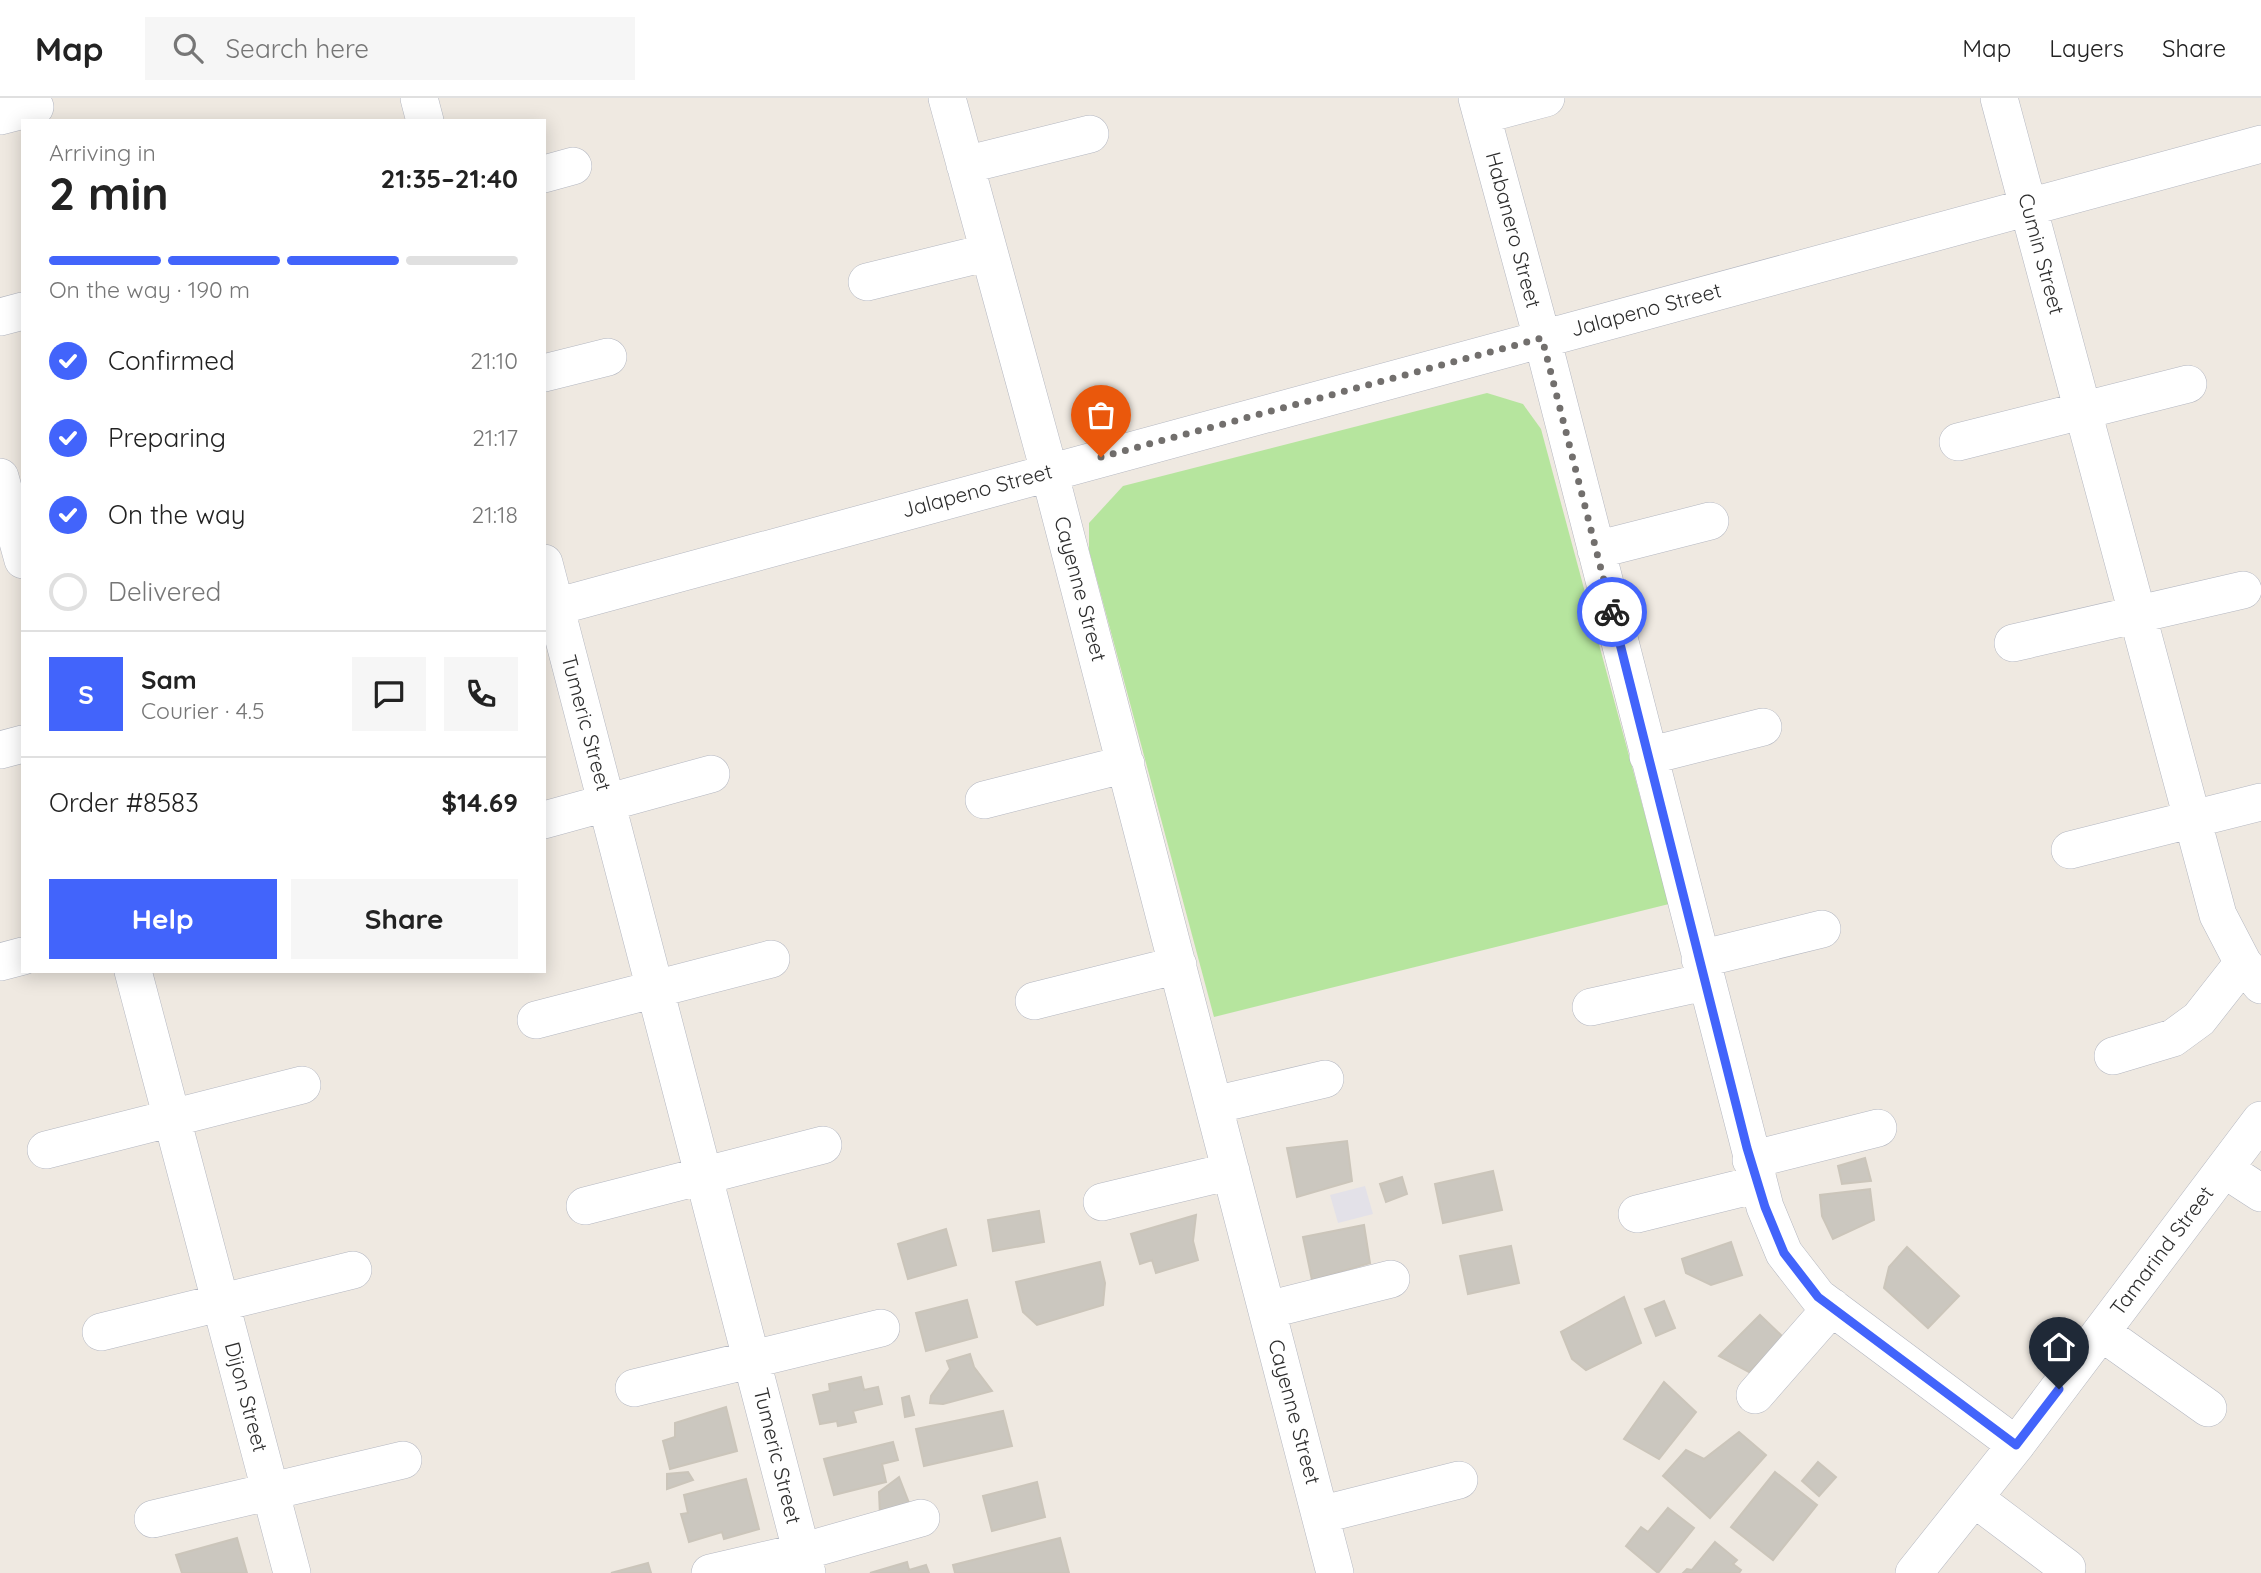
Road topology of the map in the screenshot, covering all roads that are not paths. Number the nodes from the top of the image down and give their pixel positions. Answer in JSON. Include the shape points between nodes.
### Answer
{"nodes":[{"id":1,"x":419,"y":98,"type":"edge"},
{"id":2,"x":947,"y":98,"type":"edge"},
{"id":3,"x":1546,"y":98,"type":"edge"},
{"id":4,"x":1999,"y":98,"type":"edge"},
{"id":5,"x":1480,"y":106,"type":"edge"},
{"id":6,"x":35,"y":107,"type":"dead end"},
{"id":7,"x":0,"y":116,"type":"edge"},
{"id":8,"x":424,"y":119,"type":"edge"},
{"id":9,"x":1090,"y":134,"type":"dead end"},
{"id":10,"x":2261,"y":144,"type":"edge"},
{"id":11,"x":965,"y":165,"type":"junction"},
{"id":12,"x":2029,"y":207,"type":"junction"},
{"id":13,"x":989,"y":252,"type":"junction"},
{"id":14,"x":867,"y":282,"type":"dead end"},
{"id":15,"x":21,"y":312,"type":"edge"},
{"id":16,"x":0,"y":317,"type":"edge"},
{"id":17,"x":1542,"y":338,"type":"junction"},
{"id":18,"x":608,"y":357,"type":"dead end"},
{"id":19,"x":546,"y":372,"type":"edge"},
{"id":20,"x":2188,"y":384,"type":"dead end"},
{"id":21,"x":2083,"y":411,"type":"junction"},
{"id":22,"x":1958,"y":442,"type":"dead end"},
{"id":23,"x":1049,"y":471,"type":"junction"},
{"id":24,"x":0,"y":477,"type":"edge"},
{"id":25,"x":11,"y":520,"type":"edge"},
{"id":26,"x":1710,"y":521,"type":"dead end"},
{"id":27,"x":1596,"y":550,"type":"junction"},
{"id":28,"x":21,"y":553,"type":"edge"},
{"id":29,"x":546,"y":578,"type":"edge"},
{"id":30,"x":2243,"y":590,"type":"dead end"},
{"id":31,"x":550,"y":608,"type":"edge"},
{"id":32,"x":2139,"y":617,"type":"junction"},
{"id":33,"x":2013,"y":643,"type":"dead end"},
{"id":34,"x":1763,"y":727,"type":"dead end"},
{"id":35,"x":21,"y":745,"type":"edge"},
{"id":36,"x":0,"y":750,"type":"edge"},
{"id":37,"x":1648,"y":756,"type":"junction"},
{"id":38,"x":1126,"y":764,"type":"junction"},
{"id":39,"x":711,"y":774,"type":"dead end"},
{"id":40,"x":984,"y":800,"type":"dead end"},
{"id":41,"x":2261,"y":802,"type":"edge"},
{"id":42,"x":607,"y":803,"type":"junction"},
{"id":43,"x":546,"y":819,"type":"edge"},
{"id":44,"x":2193,"y":820,"type":"junction"},
{"id":45,"x":2070,"y":850,"type":"dead end"},
{"id":46,"x":1822,"y":929,"type":"dead end"},
{"id":47,"x":21,"y":957,"type":"edge"},
{"id":48,"x":771,"y":959,"type":"dead end"},
{"id":49,"x":0,"y":962,"type":"edge"},
{"id":50,"x":1178,"y":965,"type":"junction"},
{"id":51,"x":1702,"y":971,"type":"junction"},
{"id":52,"x":134,"y":973,"type":"edge"},
{"id":53,"x":2252,"y":974,"type":"edge"},
{"id":54,"x":656,"y":990,"type":"junction"},
{"id":55,"x":1034,"y":1001,"type":"dead end"},
{"id":56,"x":1591,"y":1007,"type":"dead end"},
{"id":57,"x":536,"y":1020,"type":"dead end"},
{"id":58,"x":2113,"y":1056,"type":"dead end"},
{"id":59,"x":1325,"y":1079,"type":"dead end"},
{"id":60,"x":302,"y":1085,"type":"dead end"},
{"id":61,"x":1214,"y":1105,"type":"junction"},
{"id":62,"x":172,"y":1120,"type":"junction"},
{"id":63,"x":2261,"y":1120,"type":"edge"},
{"id":64,"x":1878,"y":1128,"type":"dead end"},
{"id":65,"x":823,"y":1145,"type":"dead end"},
{"id":66,"x":46,"y":1150,"type":"dead end"},
{"id":67,"x":2224,"y":1170,"type":"junction"},
{"id":68,"x":1231,"y":1171,"type":"junction"},
{"id":69,"x":1754,"y":1172,"type":"junction"},
{"id":70,"x":704,"y":1176,"type":"junction"},
{"id":71,"x":2261,"y":1193,"type":"edge"},
{"id":72,"x":1102,"y":1202,"type":"dead end"},
{"id":73,"x":585,"y":1206,"type":"dead end"},
{"id":74,"x":1637,"y":1214,"type":"dead end"},
{"id":75,"x":353,"y":1270,"type":"dead end"},
{"id":76,"x":1391,"y":1279,"type":"dead end"},
{"id":77,"x":220,"y":1303,"type":"junction"},
{"id":78,"x":1832,"y":1307,"type":"junction"},
{"id":79,"x":1267,"y":1310,"type":"junction"},
{"id":80,"x":881,"y":1328,"type":"dead end"},
{"id":81,"x":101,"y":1332,"type":"dead end"},
{"id":82,"x":2101,"y":1332,"type":"junction"},
{"id":83,"x":752,"y":1360,"type":"junction"},
{"id":84,"x":634,"y":1388,"type":"dead end"},
{"id":85,"x":1755,"y":1395,"type":"dead end"},
{"id":86,"x":2208,"y":1408,"type":"dead end"},
{"id":87,"x":2016,"y":1445,"type":"junction"},
{"id":88,"x":403,"y":1460,"type":"dead end"},
{"id":89,"x":1459,"y":1480,"type":"dead end"},
{"id":90,"x":270,"y":1491,"type":"junction"},
{"id":91,"x":1974,"y":1498,"type":"junction"},
{"id":92,"x":1320,"y":1515,"type":"junction"},
{"id":93,"x":921,"y":1518,"type":"dead end"},
{"id":94,"x":153,"y":1520,"type":"dead end"},
{"id":95,"x":804,"y":1562,"type":"edge"},
{"id":96,"x":2067,"y":1568,"type":"dead end"},
{"id":97,"x":292,"y":1573,"type":"edge"},
{"id":98,"x":710,"y":1573,"type":"edge"},
{"id":99,"x":1335,"y":1573,"type":"edge"},
{"id":100,"x":1914,"y":1573,"type":"edge"}],
"edges":[{"from":1,"to":8,"type":"street"},
{"from":2,"to":11,"type":"street","name":"Cayenne Street"},
{"from":3,"to":5,"type":"street","name":"Habanero Street"},
{"from":4,"to":12,"type":"street","name":"Cumin Street"},
{"from":5,"to":17,"type":"street","name":"Habanero Street"},
{"from":6,"to":7,"type":"street"},
{"from":9,"to":11,"type":"street"},
{"from":10,"to":12,"type":"street","name":"Jalapeno Street"},
{"from":11,"to":13,"type":"street","name":"Cayenne Street"},
{"from":12,"to":17,"type":"street","name":"Jalapeno Street"},
{"from":12,"to":21,"type":"street","name":"Cumin Street"},
{"from":13,"to":14,"type":"street"},
{"from":13,"to":23,"type":"street","name":"Cayenne Street"},
{"from":15,"to":16,"type":"street"},
{"from":17,"to":23,"type":"street","name":"Jalapeno Street"},
{"from":17,"to":27,"type":"street","name":"Habanero Street"},
{"from":18,"to":19,"type":"street"},
{"from":20,"to":21,"type":"street"},
{"from":21,"to":22,"type":"street"},
{"from":21,"to":32,"type":"street","name":"Cumin Street"},
{"from":23,"to":31,"type":"street","name":"Jalapeno Street"},
{"from":23,"to":38,"type":"street","name":"Cayenne Street"},
{"from":24,"to":25,"type":"street"},
{"from":25,"to":28,"type":"street"},
{"from":26,"to":27,"type":"street"},
{"from":27,"to":37,"type":"street","name":"Habanero Street"},
{"from":29,"to":31,"type":"street","name":"Tumeric Street"},
{"from":30,"to":32,"type":"street"},
{"from":31,"to":42,"type":"street","name":"Tumeric Street"},
{"from":32,"to":33,"type":"street"},
{"from":32,"to":44,"type":"street","name":"Cumin Street"},
{"from":34,"to":37,"type":"street"},
{"from":35,"to":36,"type":"street"},
{"from":37,"to":51,"type":"street","name":"Habanero Street"},
{"from":38,"to":40,"type":"street"},
{"from":38,"to":50,"type":"street","name":"Cayenne Street"},
{"from":39,"to":42,"type":"street","name":"Tumeric Street"},
{"from":41,"to":44,"type":"street"},
{"from":42,"to":43,"type":"street","name":"Tumeric Street"},
{"from":42,"to":54,"type":"street","name":"Tumeric Street"},
{"from":44,"to":45,"type":"street"},
{"from":44,"to":53,"type":"street","name":"Cumin Street","via":[[2218,915]]},
{"from":46,"to":51,"type":"street"},
{"from":47,"to":49,"type":"street"},
{"from":48,"to":54,"type":"street"},
{"from":50,"to":55,"type":"street"},
{"from":50,"to":61,"type":"street","name":"Cayenne Street"},
{"from":51,"to":56,"type":"street"},
{"from":51,"to":69,"type":"street","name":"Habanero Street"},
{"from":52,"to":62,"type":"street","name":"Dijon Street"},
{"from":53,"to":58,"type":"street","name":"Cumin Street","via":[[2173,1038]]},
{"from":54,"to":57,"type":"street"},
{"from":54,"to":70,"type":"street","name":"Tumeric Street"},
{"from":59,"to":61,"type":"street"},
{"from":60,"to":62,"type":"street"},
{"from":61,"to":68,"type":"street","name":"Cayenne Street"},
{"from":62,"to":66,"type":"street"},
{"from":62,"to":77,"type":"street","name":"Dijon Street"},
{"from":63,"to":67,"type":"street","name":"Tamarind Street"},
{"from":64,"to":69,"type":"street"},
{"from":65,"to":70,"type":"street"},
{"from":67,"to":71,"type":"street","name":"Tamarind Street"},
{"from":67,"to":82,"type":"street","name":"Tamarind Street"},
{"from":68,"to":72,"type":"street"},
{"from":68,"to":79,"type":"street","name":"Cayenne Street"},
{"from":69,"to":74,"type":"street"},
{"from":69,"to":78,"type":"street","name":"Habanero Street","via":[[1784,1253],[1818,1297]]},
{"from":70,"to":73,"type":"street"},
{"from":70,"to":83,"type":"street","name":"Tumeric Street"},
{"from":75,"to":77,"type":"street"},
{"from":76,"to":79,"type":"street","name":"Cayenne Street"},
{"from":77,"to":81,"type":"street"},
{"from":77,"to":90,"type":"street","name":"Dijon Street"},
{"from":78,"to":85,"type":"street"},
{"from":78,"to":87,"type":"street","name":"Habanero Street"},
{"from":79,"to":92,"type":"street","name":"Cayenne Street"},
{"from":80,"to":83,"type":"street","name":"Tumeric Street"},
{"from":82,"to":86,"type":"street","name":"Tamarind Street"},
{"from":82,"to":87,"type":"street","name":"Tamarind Street"},
{"from":83,"to":84,"type":"street","name":"Tumeric Street"},
{"from":83,"to":95,"type":"street","name":"Tumeric Street"},
{"from":87,"to":91,"type":"street","name":"Tamarind Street"},
{"from":88,"to":90,"type":"street"},
{"from":89,"to":92,"type":"street"},
{"from":90,"to":94,"type":"street"},
{"from":90,"to":97,"type":"street","name":"Dijon Street"},
{"from":91,"to":96,"type":"street"},
{"from":91,"to":100,"type":"street","name":"Tamarind Street"},
{"from":92,"to":99,"type":"street","name":"Cayenne Street"},
{"from":93,"to":95,"type":"street","name":"Tumeric Street"},
{"from":95,"to":98,"type":"street","name":"Tumeric Street"}]}
